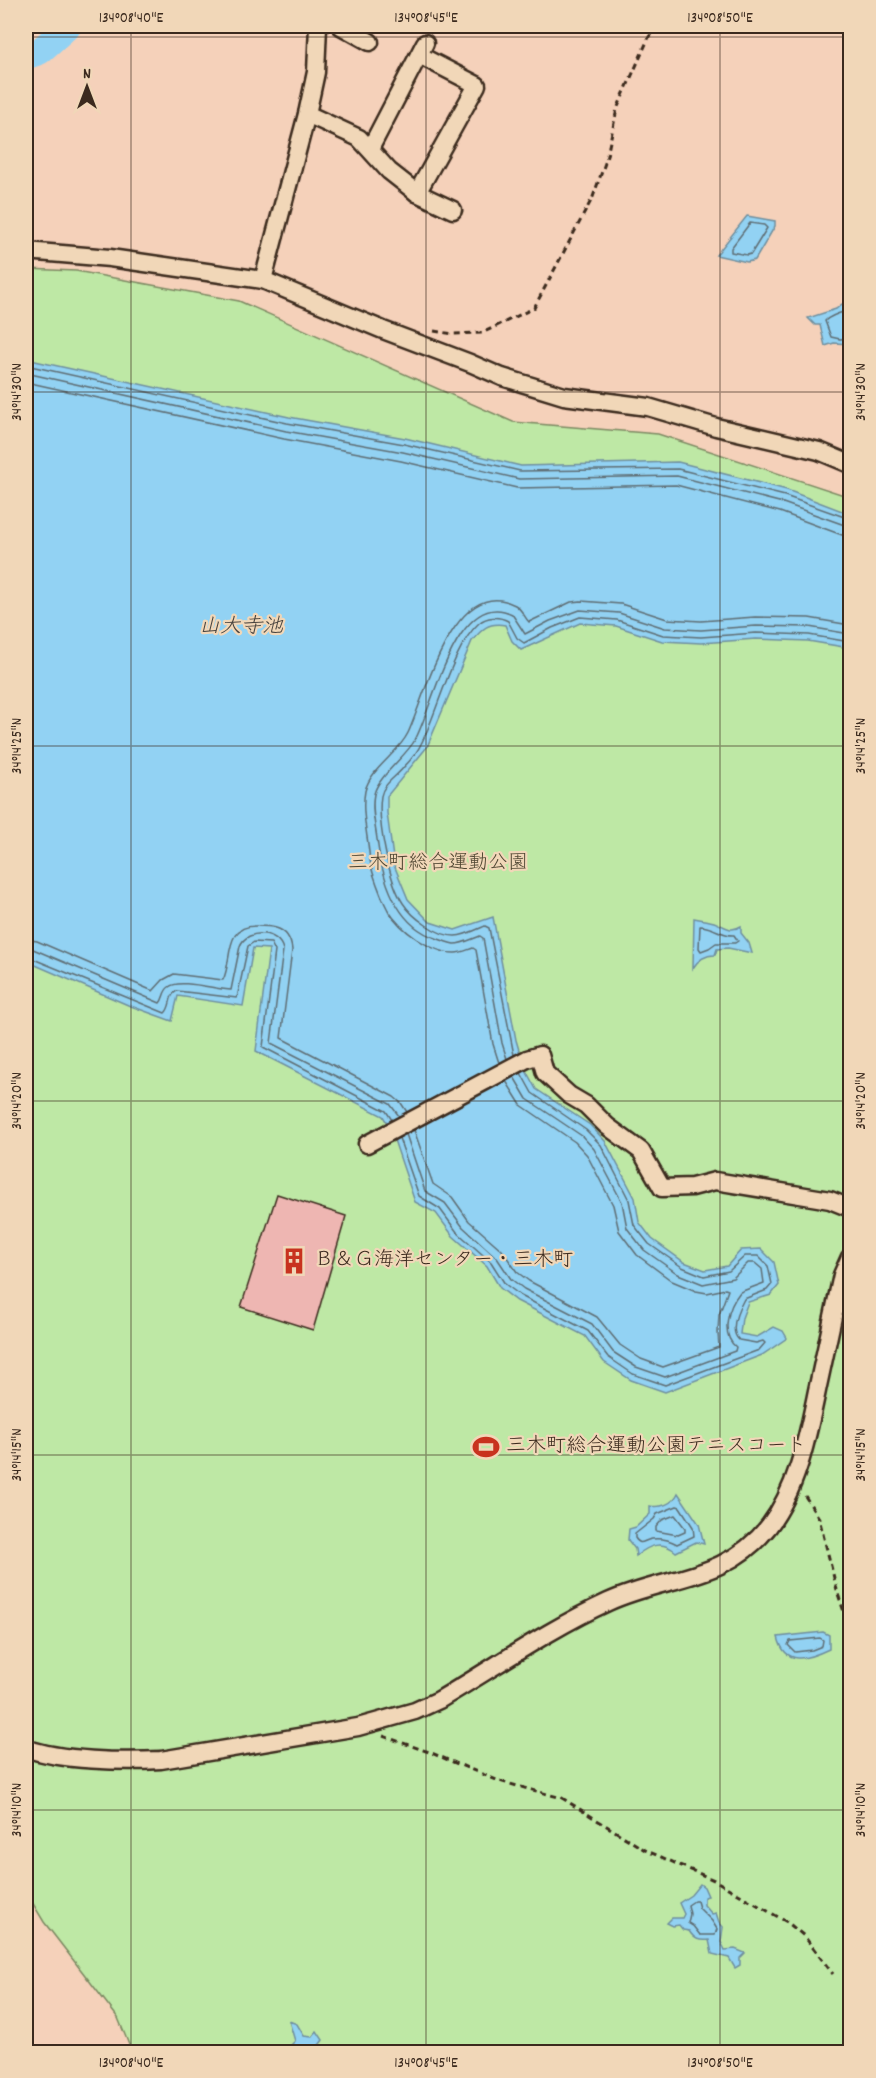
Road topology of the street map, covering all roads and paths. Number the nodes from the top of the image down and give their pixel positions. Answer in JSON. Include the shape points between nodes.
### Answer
{"nodes":[{"id":1,"x":318,"y":26,"type":"edge"},
{"id":2,"x":341,"y":26,"type":"edge"},
{"id":3,"x":657,"y":26,"type":"edge"},
{"id":4,"x":370,"y":42,"type":"dead end"},
{"id":5,"x":307,"y":114,"type":"junction"},
{"id":6,"x":370,"y":149,"type":"junction"},
{"id":7,"x":417,"y":193,"type":"junction"},
{"id":8,"x":453,"y":210,"type":"dead end"},
{"id":9,"x":26,"y":251,"type":"edge"},
{"id":10,"x":263,"y":280,"type":"junction"},
{"id":11,"x":424,"y":330,"type":"dead end"},
{"id":12,"x":850,"y":464,"type":"edge"},
{"id":13,"x":367,"y":1144,"type":"dead end"},
{"id":14,"x":850,"y":1208,"type":"edge"},
{"id":15,"x":850,"y":1257,"type":"edge"},
{"id":16,"x":794,"y":1478,"type":"junction"},
{"id":17,"x":850,"y":1629,"type":"edge"},
{"id":18,"x":358,"y":1727,"type":"junction"},
{"id":19,"x":26,"y":1748,"type":"edge"},
{"id":20,"x":833,"y":1974,"type":"dead end"}],
"edges":[{"from":1,"to":5,"type":"street","via":[[316,72]]},
{"from":2,"to":4,"type":"street"},
{"from":3,"to":11,"type":"path","via":[[617,109],[593,197],[534,308],[482,333]]},
{"from":5,"to":6,"type":"street","via":[[359,138]]},
{"from":5,"to":10,"type":"street"},
{"from":6,"to":7,"type":"street","via":[[389,171]]},
{"from":6,"to":7,"type":"street","via":[[422,49],[477,85]]},
{"from":7,"to":8,"type":"street"},
{"from":9,"to":10,"type":"street","via":[[110,258]]},
{"from":10,"to":12,"type":"street","via":[[502,378],[564,396],[648,407],[819,451]]},
{"from":13,"to":14,"type":"street","via":[[540,1055],[545,1072],[569,1095],[641,1151],[662,1188],[715,1181],[830,1200]]},
{"from":15,"to":16,"type":"street","via":[[842,1275],[804,1450]]},
{"from":16,"to":17,"type":"path","via":[[819,1518]]},
{"from":16,"to":18,"type":"street","via":[[769,1525],[750,1546],[726,1563],[610,1601],[439,1700]]},
{"from":18,"to":19,"type":"street","via":[[152,1760],[57,1755]]},
{"from":18,"to":20,"type":"path","via":[[499,1781],[562,1798],[645,1850],[714,1880],[787,1922],[804,1936]]}]}
